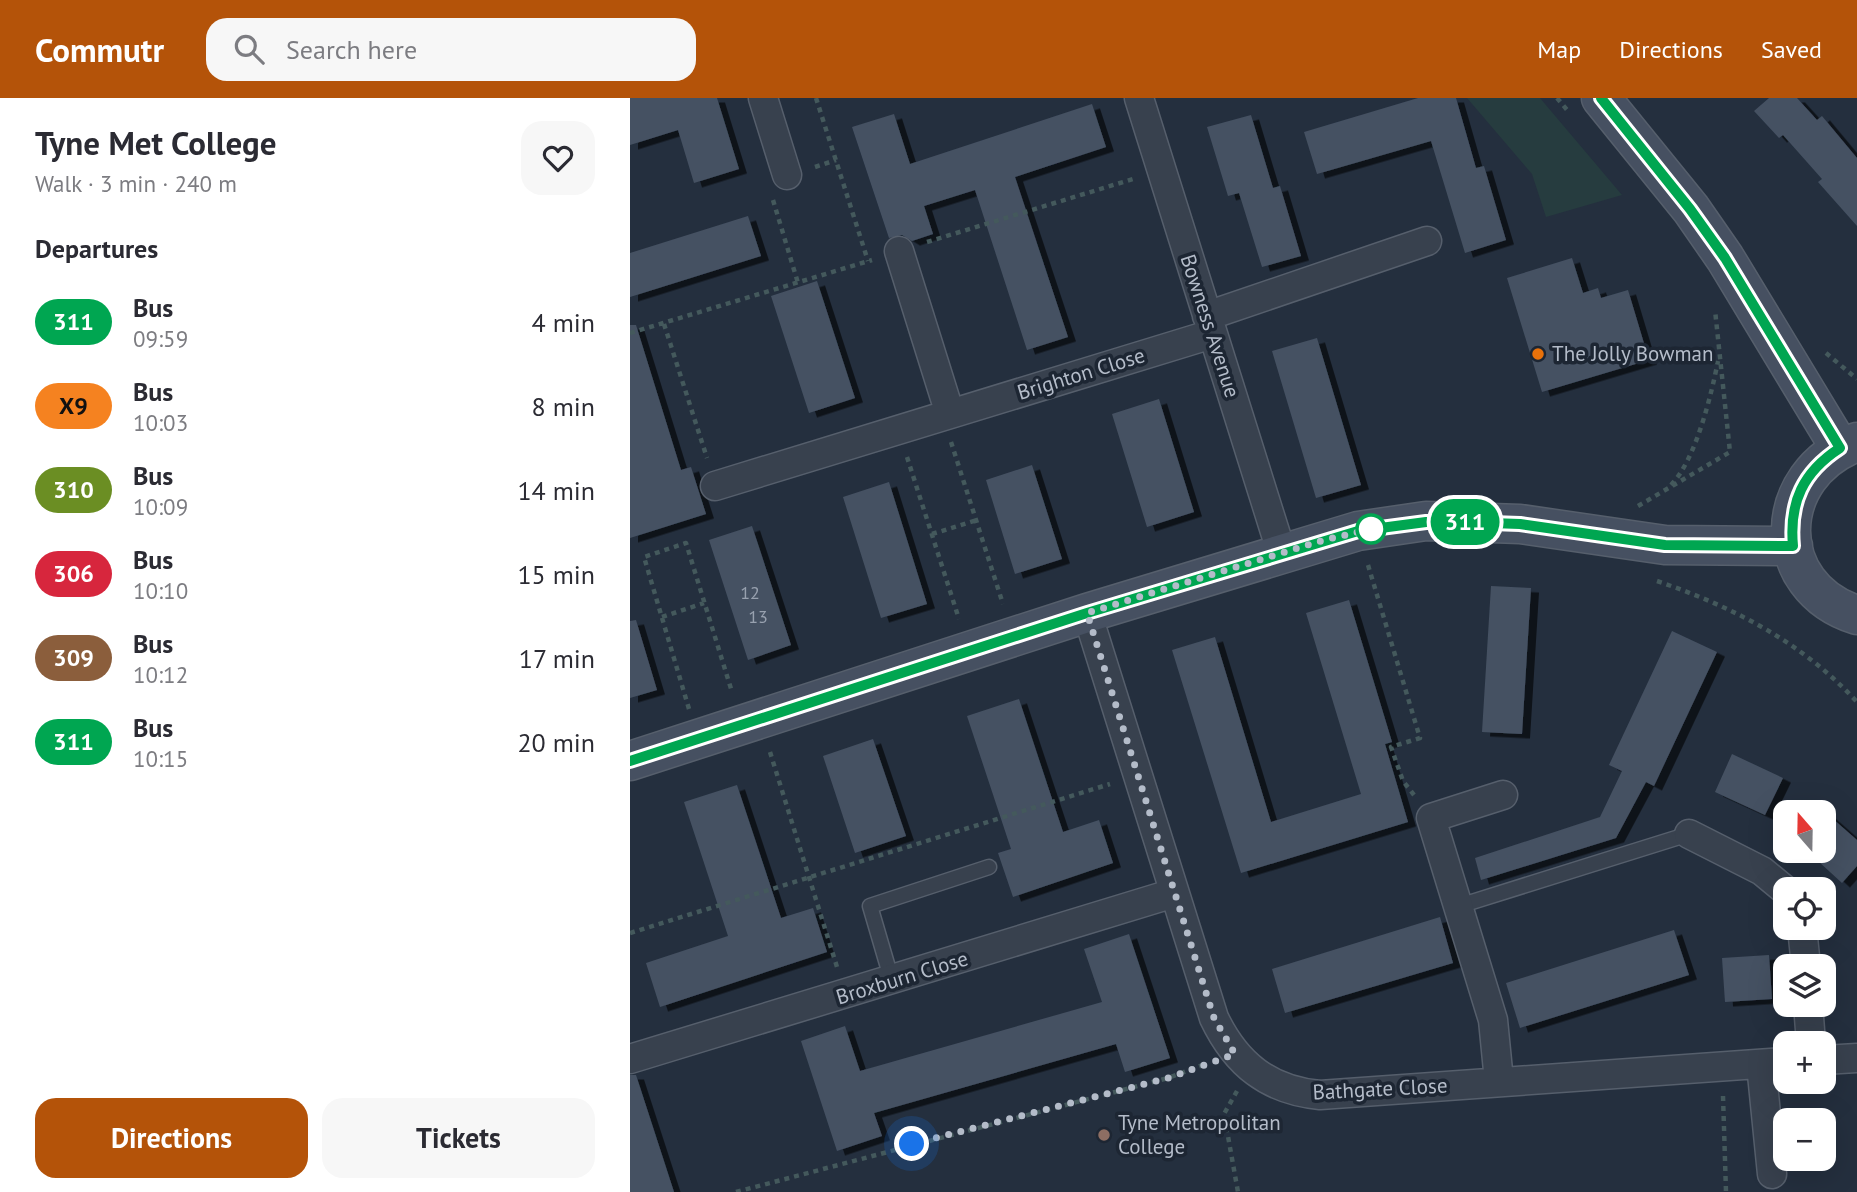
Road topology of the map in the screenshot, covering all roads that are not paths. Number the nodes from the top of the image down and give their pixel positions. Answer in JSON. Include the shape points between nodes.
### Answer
{"nodes":[{"id":1,"x":762,"y":98,"type":"edge"},
{"id":2,"x":1139,"y":98,"type":"edge"},
{"id":3,"x":1601,"y":98,"type":"edge"},
{"id":4,"x":787,"y":175,"type":"dead end"},
{"id":5,"x":1427,"y":241,"type":"dead end"},
{"id":6,"x":899,"y":251,"type":"dead end"},
{"id":7,"x":1210,"y":325,"type":"junction"},
{"id":8,"x":949,"y":423,"type":"junction"},
{"id":9,"x":1848,"y":445,"type":"edge"},
{"id":10,"x":715,"y":486,"type":"road end"},
{"id":11,"x":1793,"y":546,"type":"junction"},
{"id":12,"x":1282,"y":554,"type":"junction"},
{"id":13,"x":1087,"y":613,"type":"junction"},
{"id":14,"x":1857,"y":615,"type":"edge"},
{"id":15,"x":630,"y":761,"type":"edge"},
{"id":16,"x":1503,"y":795,"type":"dead end"},
{"id":17,"x":1689,"y":834,"type":"joint"},
{"id":18,"x":989,"y":867,"type":"dead end"},
{"id":19,"x":1773,"y":880,"type":"edge"},
{"id":20,"x":1174,"y":893,"type":"junction"},
{"id":21,"x":1459,"y":906,"type":"junction"},
{"id":22,"x":892,"y":981,"type":"junction"},
{"id":23,"x":1857,"y":1058,"type":"edge"},
{"id":24,"x":630,"y":1059,"type":"edge"},
{"id":25,"x":1836,"y":1059,"type":"edge"},
{"id":26,"x":1773,"y":1063,"type":"edge"},
{"id":27,"x":1499,"y":1081,"type":"junction"},
{"id":28,"x":1772,"y":1174,"type":"dead end"}],
"edges":[{"from":1,"to":4,"type":"street"},
{"from":2,"to":7,"type":"street","name":"Bowness Avenue"},
{"from":3,"to":9,"type":"street","via":[[1725,258]]},
{"from":5,"to":7,"type":"street","name":"Brighton Close"},
{"from":6,"to":8,"type":"street"},
{"from":7,"to":8,"type":"street","name":"Brighton Close"},
{"from":7,"to":12,"type":"street","name":"Bowness Avenue"},
{"from":8,"to":10,"type":"street","name":"Brighton Close"},
{"from":9,"to":11,"type":"street","via":[[1811,471],[1800,487],[1793,507]]},
{"from":11,"to":12,"type":"street","via":[[1665,545],[1520,524],[1426,522],[1358,531]]},
{"from":11,"to":14,"type":"street","via":[[1808,582],[1844,611]]},
{"from":12,"to":13,"type":"street"},
{"from":13,"to":15,"type":"street"},
{"from":13,"to":20,"type":"street"},
{"from":16,"to":21,"type":"street","via":[[1432,818]]},
{"from":17,"to":19,"type":"street"},
{"from":17,"to":21,"type":"lane"},
{"from":18,"to":22,"type":"lane","via":[[870,906]]},
{"from":20,"to":22,"type":"street","name":"Broxburn Close"},
{"from":20,"to":27,"type":"street","name":"Bathgate Close","via":[[1214,1018],[1242,1061],[1284,1088],[1320,1095]]},
{"from":21,"to":27,"type":"street","via":[[1493,1020]]},
{"from":22,"to":24,"type":"street","name":"Broxburn Close"},
{"from":23,"to":25,"type":"street"},
{"from":26,"to":27,"type":"street","name":"Bathgate Close"},
{"from":26,"to":28,"type":"street","name":"Bathgate Close"}]}
